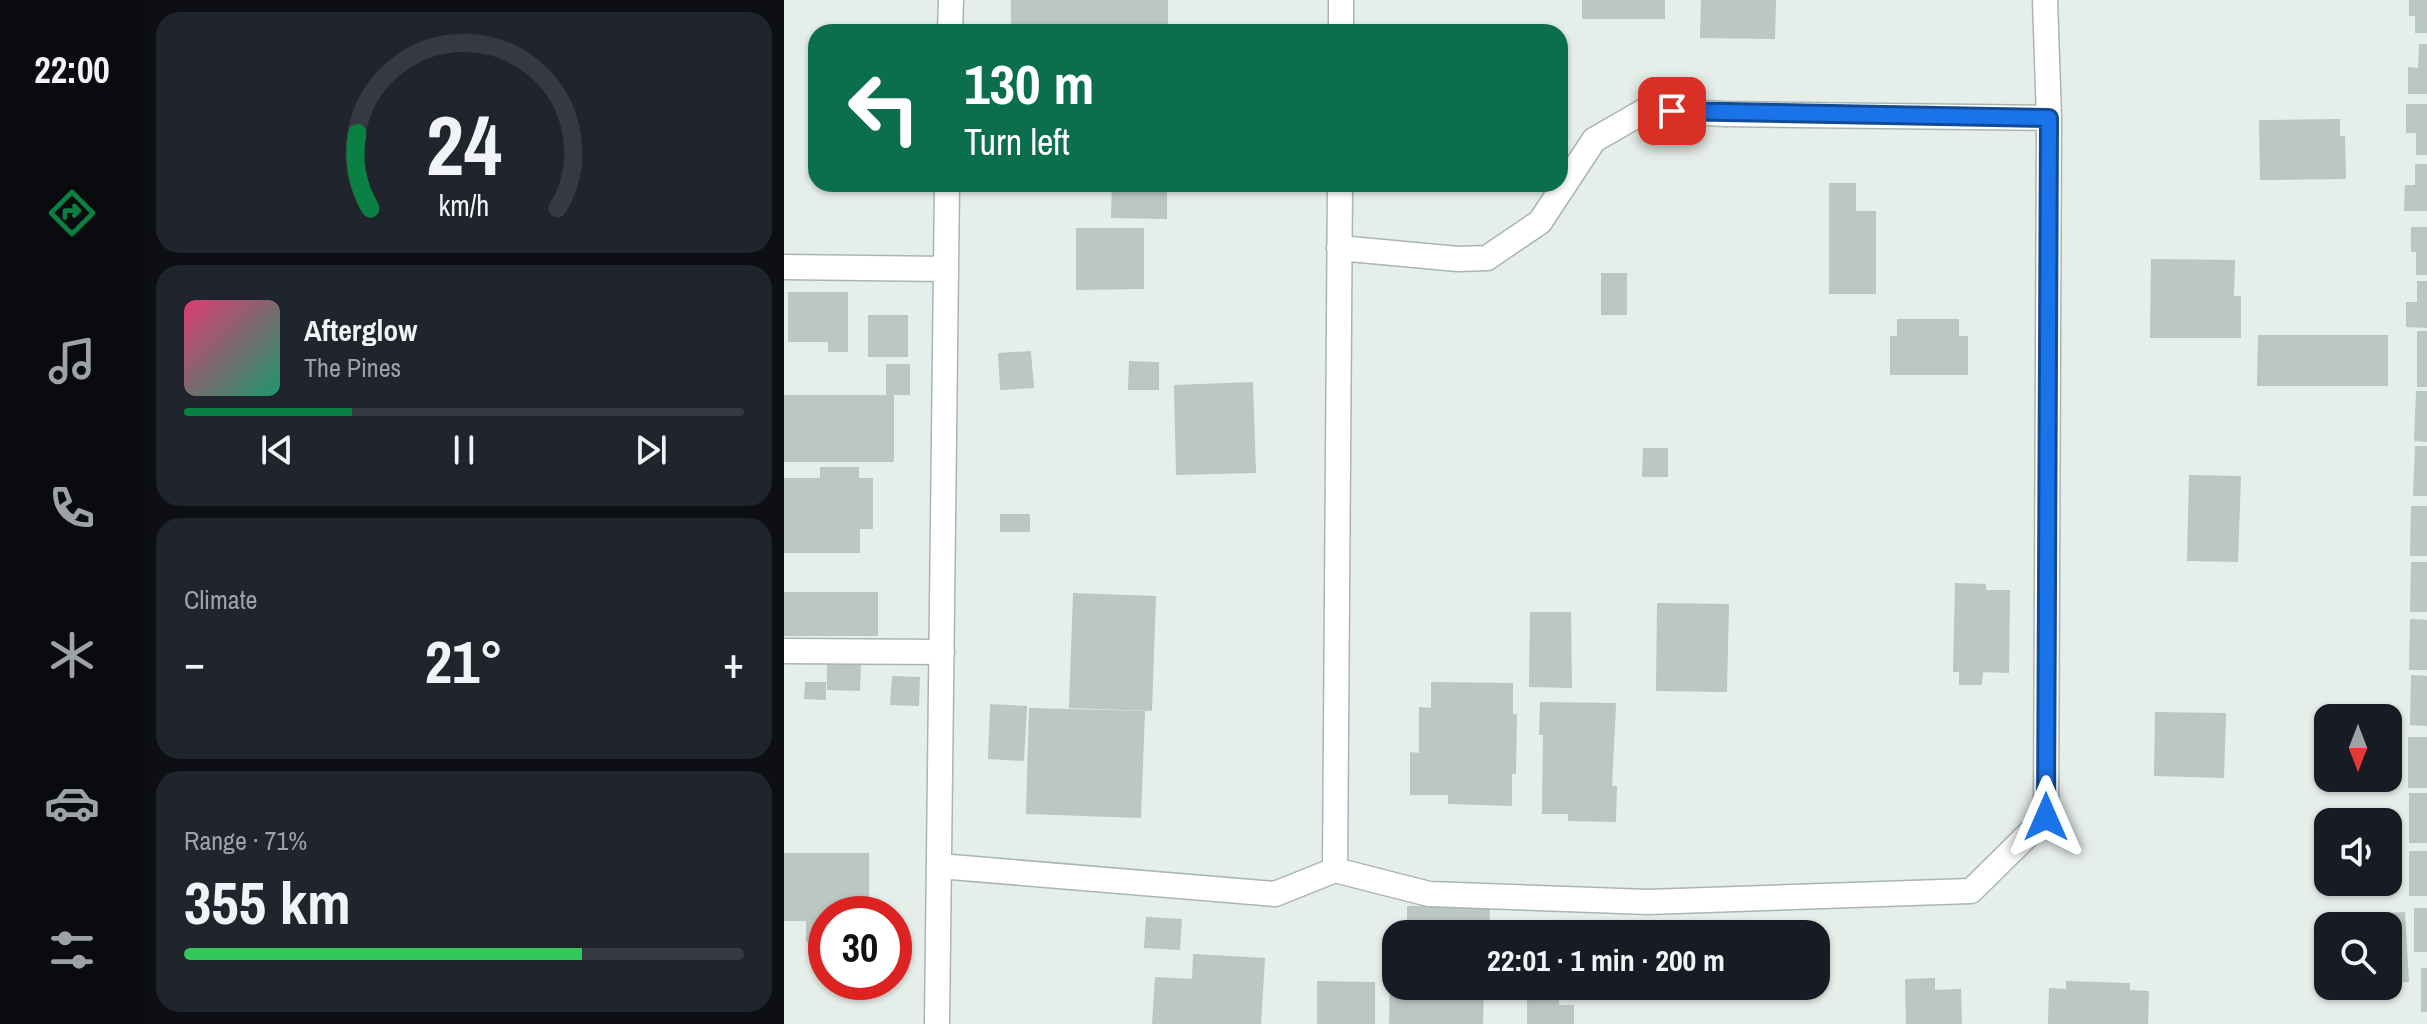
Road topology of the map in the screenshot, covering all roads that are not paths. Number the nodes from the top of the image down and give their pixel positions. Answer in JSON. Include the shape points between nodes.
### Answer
{"nodes":[{"id":1,"x":951,"y":0,"type":"edge"},
{"id":2,"x":1341,"y":0,"type":"edge"},
{"id":3,"x":2045,"y":0,"type":"edge"},
{"id":4,"x":950,"y":24,"type":"edge"},
{"id":5,"x":1341,"y":24,"type":"edge"},
{"id":6,"x":2049,"y":118,"type":"junction"},
{"id":7,"x":1568,"y":179,"type":"edge"},
{"id":8,"x":947,"y":192,"type":"edge"},
{"id":9,"x":1340,"y":192,"type":"edge"},
{"id":10,"x":1560,"y":192,"type":"edge"},
{"id":11,"x":1339,"y":248,"type":"junction"},
{"id":12,"x":784,"y":267,"type":"edge"},
{"id":13,"x":945,"y":269,"type":"junction"},
{"id":14,"x":784,"y":651,"type":"edge"},
{"id":15,"x":942,"y":652,"type":"junction"},
{"id":16,"x":939,"y":866,"type":"junction"},
{"id":17,"x":1335,"y":870,"type":"junction"},
{"id":18,"x":937,"y":1024,"type":"edge"}],
"edges":[{"from":1,"to":4,"type":"street"},
{"from":2,"to":5,"type":"street"},
{"from":3,"to":6,"type":"street"},
{"from":6,"to":7,"type":"street","via":[[1646,110],[1594,140]]},
{"from":6,"to":17,"type":"street","via":[[2046,817],[1971,891],[1648,902],[1429,894]]},
{"from":8,"to":13,"type":"street"},
{"from":9,"to":11,"type":"street"},
{"from":10,"to":11,"type":"street","via":[[1540,222],[1487,258]]},
{"from":11,"to":17,"type":"street"},
{"from":12,"to":13,"type":"street"},
{"from":13,"to":15,"type":"street"},
{"from":14,"to":15,"type":"street"},
{"from":15,"to":16,"type":"street"},
{"from":16,"to":17,"type":"street","via":[[1275,894]]},
{"from":16,"to":18,"type":"street"}]}
